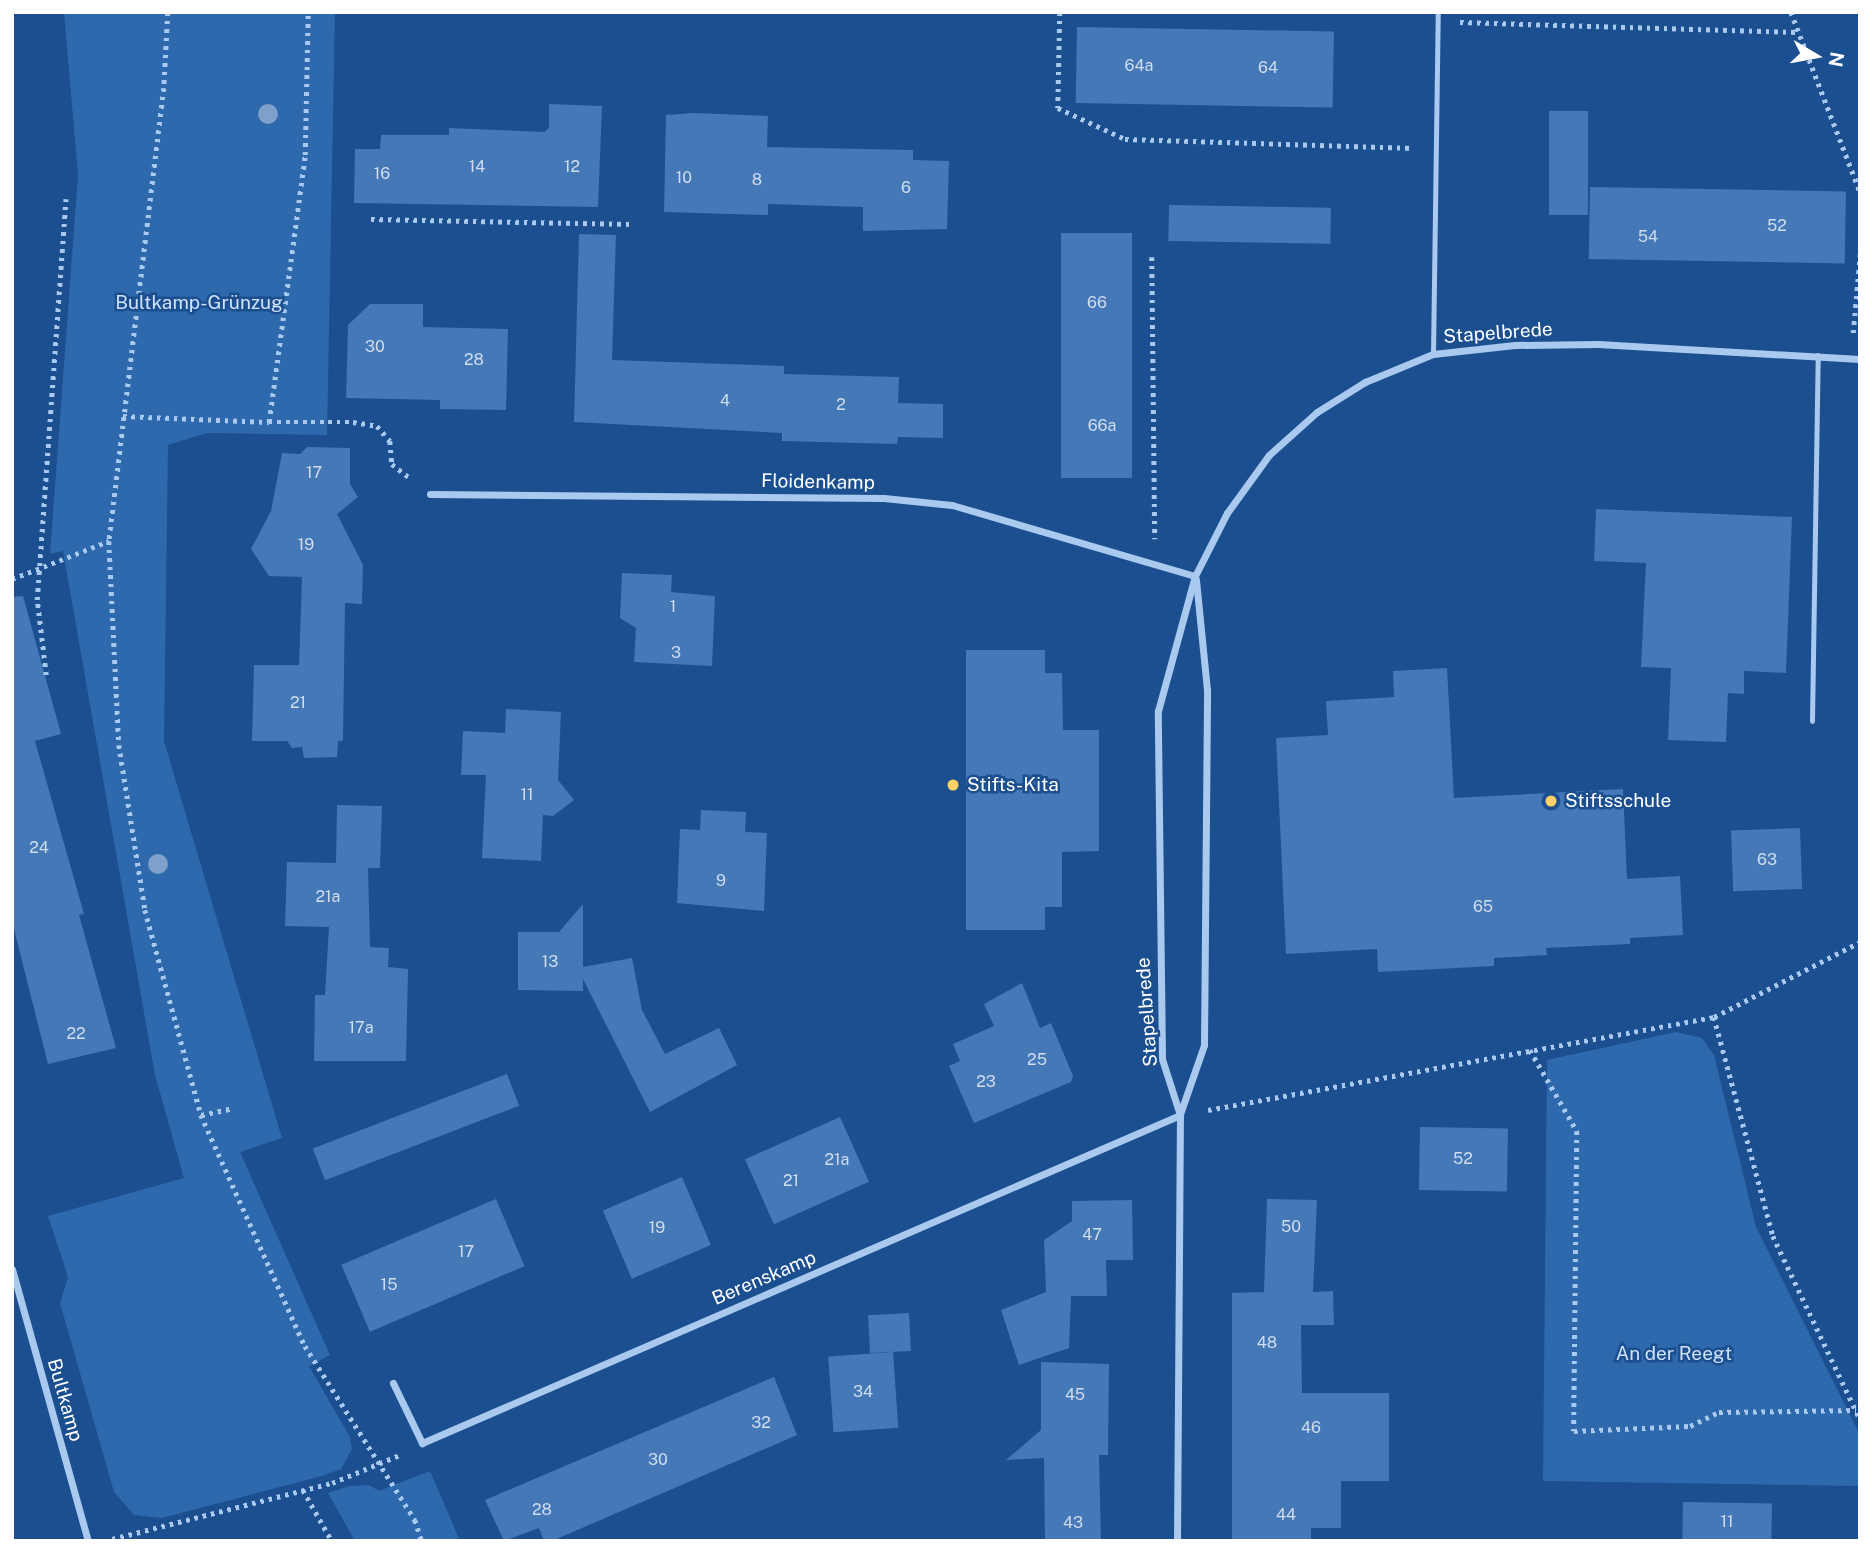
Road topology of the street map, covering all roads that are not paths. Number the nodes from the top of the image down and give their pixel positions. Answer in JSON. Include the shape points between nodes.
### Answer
{"nodes":[{"id":1,"x":1438,"y":12,"type":"edge"},
{"id":2,"x":1433,"y":354,"type":"junction"},
{"id":3,"x":1818,"y":355,"type":"junction"},
{"id":4,"x":1856,"y":359,"type":"edge"},
{"id":5,"x":430,"y":494,"type":"road end"},
{"id":6,"x":1195,"y":576,"type":"junction"},
{"id":7,"x":1812,"y":721,"type":"dead end"},
{"id":8,"x":1180,"y":1115,"type":"junction"},
{"id":9,"x":12,"y":1269,"type":"edge"},
{"id":10,"x":393,"y":1383,"type":"dead end"},
{"id":11,"x":88,"y":1541,"type":"edge"},
{"id":12,"x":1177,"y":1541,"type":"edge"}],
"edges":[{"from":1,"to":2,"type":"lane"},
{"from":2,"to":3,"type":"street","name":"Stapelbrede","via":[[1515,345],[1598,344]]},
{"from":2,"to":6,"type":"street","name":"Stapelbrede","via":[[1346,394],[1317,412],[1269,455],[1227,513]]},
{"from":3,"to":4,"type":"street","name":"Stapelbrede"},
{"from":3,"to":7,"type":"lane"},
{"from":5,"to":6,"type":"street","name":"Floidenkamp","via":[[884,498],[952,505]]},
{"from":6,"to":8,"type":"street","via":[[1207,690],[1204,1045]]},
{"from":6,"to":8,"type":"street","name":"Stapelbrede","via":[[1158,711],[1162,1059]]},
{"from":8,"to":10,"type":"street","name":"Berenskamp","via":[[422,1443]]},
{"from":8,"to":12,"type":"street"},
{"from":9,"to":11,"type":"street","name":"Bultkamp"}]}
